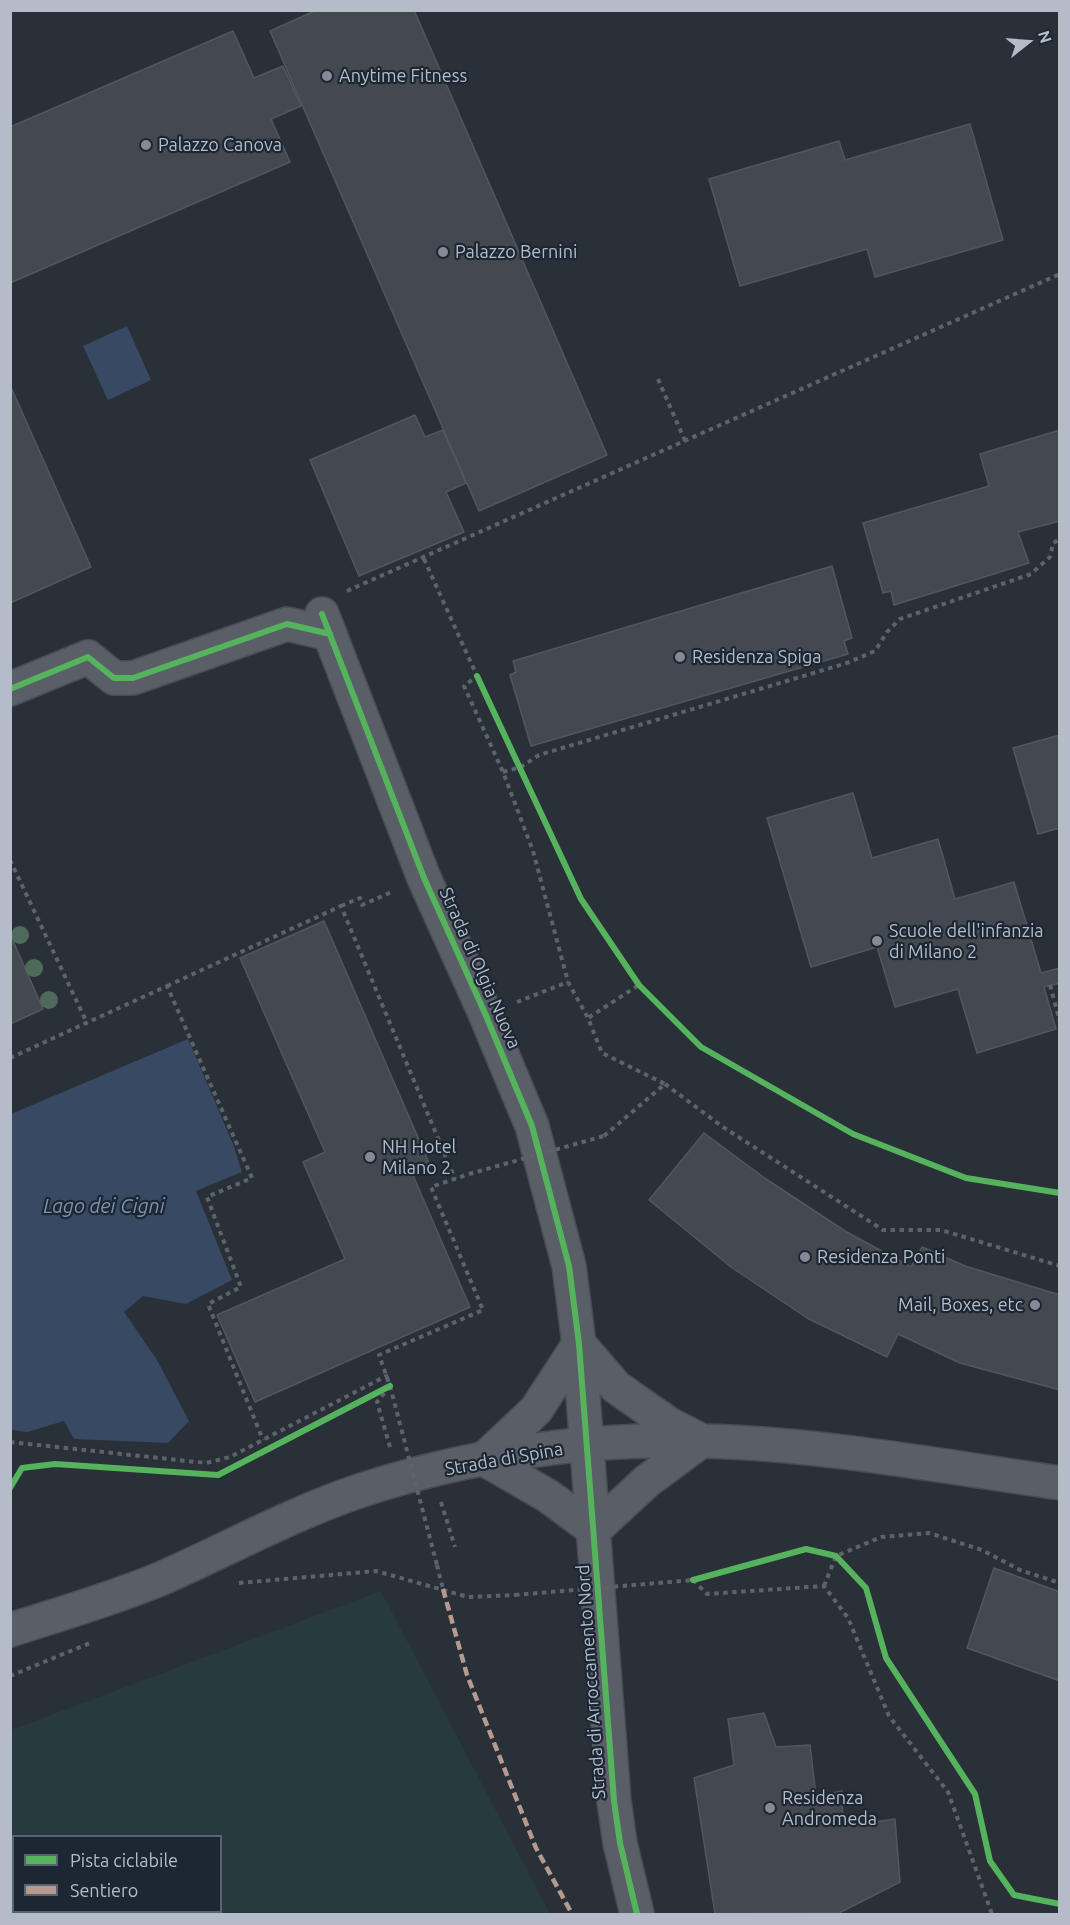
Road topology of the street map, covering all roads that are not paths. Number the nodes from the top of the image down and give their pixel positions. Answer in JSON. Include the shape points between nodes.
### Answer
{"nodes":[{"id":1,"x":10,"y":689,"type":"edge"},
{"id":2,"x":579,"y":1344,"type":"junction"},
{"id":3,"x":701,"y":1441,"type":"junction"},
{"id":4,"x":587,"y":1445,"type":"junction"},
{"id":5,"x":484,"y":1459,"type":"junction"},
{"id":6,"x":1059,"y":1483,"type":"edge"},
{"id":7,"x":594,"y":1530,"type":"junction"},
{"id":8,"x":10,"y":1630,"type":"edge"},
{"id":9,"x":637,"y":1914,"type":"edge"}],
"edges":[{"from":1,"to":2,"type":"street","name":"Strada di Olgia Nuova","via":[[88,657],[114,678],[133,678],[287,624],[326,624],[424,878],[532,1126],[569,1266]]},
{"from":2,"to":3,"type":"street","via":[[616,1387]]},
{"from":2,"to":4,"type":"street","name":"Strada di Olgia Nuova"},
{"from":2,"to":5,"type":"street","via":[[536,1410]]},
{"from":3,"to":4,"type":"street","name":"Strada di Spina"},
{"from":3,"to":6,"type":"street","name":"Strada di Spina","via":[[860,1455]]},
{"from":3,"to":7,"type":"street","via":[[647,1481]]},
{"from":4,"to":5,"type":"street","name":"Strada di Spina"},
{"from":4,"to":7,"type":"street","name":"Strada di Arroccamento Nord"},
{"from":5,"to":7,"type":"street","via":[[548,1496]]},
{"from":5,"to":8,"type":"street","name":"Strada di Spina","via":[[399,1479],[329,1502],[138,1588]]},
{"from":7,"to":9,"type":"street","name":"Strada di Arroccamento Nord","via":[[615,1801],[620,1843]]}]}
